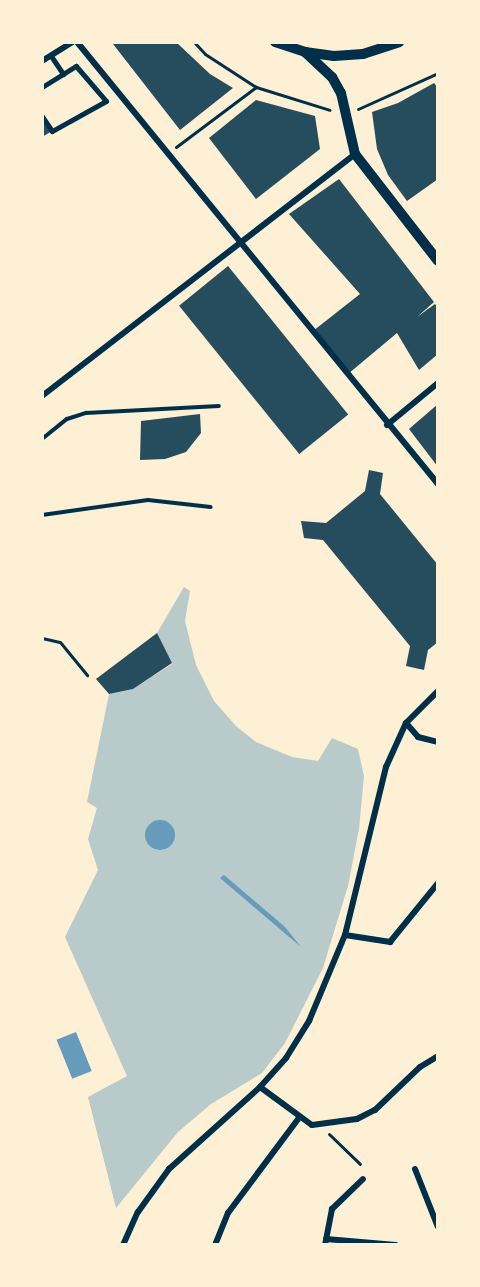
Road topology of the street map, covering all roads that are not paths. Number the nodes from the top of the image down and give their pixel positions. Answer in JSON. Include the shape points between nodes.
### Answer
{"nodes":[{"id":1,"x":72,"y":42,"type":"edge"},
{"id":2,"x":78,"y":42,"type":"edge"},
{"id":3,"x":275,"y":42,"type":"edge"},
{"id":4,"x":399,"y":42,"type":"edge"},
{"id":5,"x":305,"y":52,"type":"junction"},
{"id":6,"x":51,"y":56,"type":"junction"},
{"id":7,"x":42,"y":61,"type":"edge"},
{"id":8,"x":63,"y":74,"type":"junction"},
{"id":9,"x":42,"y":87,"type":"edge"},
{"id":10,"x":42,"y":116,"type":"edge"},
{"id":11,"x":355,"y":154,"type":"junction"},
{"id":12,"x":239,"y":242,"type":"junction"},
{"id":13,"x":438,"y":261,"type":"edge"},
{"id":14,"x":438,"y":383,"type":"edge"},
{"id":15,"x":42,"y":396,"type":"edge"},
{"id":16,"x":219,"y":406,"type":"dead end"},
{"id":17,"x":387,"y":425,"type":"junction"},
{"id":18,"x":42,"y":439,"type":"edge"},
{"id":19,"x":438,"y":484,"type":"edge"},
{"id":20,"x":211,"y":507,"type":"dead end"},
{"id":21,"x":42,"y":515,"type":"edge"},
{"id":22,"x":438,"y":691,"type":"edge"},
{"id":23,"x":406,"y":723,"type":"junction"},
{"id":24,"x":438,"y":742,"type":"edge"},
{"id":25,"x":437,"y":885,"type":"edge"},
{"id":26,"x":345,"y":935,"type":"junction"},
{"id":27,"x":438,"y":1056,"type":"edge"},
{"id":28,"x":260,"y":1087,"type":"junction"},
{"id":29,"x":298,"y":1119,"type":"junction"},
{"id":30,"x":415,"y":1169,"type":"dead end"},
{"id":31,"x":363,"y":1179,"type":"dead end"},
{"id":32,"x":438,"y":1227,"type":"edge"},
{"id":33,"x":325,"y":1242,"type":"edge"},
{"id":34,"x":123,"y":1245,"type":"edge"},
{"id":35,"x":215,"y":1245,"type":"edge"},
{"id":36,"x":396,"y":1245,"type":"edge"}],
"edges":[{"from":1,"to":6,"type":"street"},
{"from":2,"to":12,"type":"street"},
{"from":3,"to":5,"type":"main road"},
{"from":4,"to":5,"type":"main road","via":[[349,55]]},
{"from":5,"to":11,"type":"main road","via":[[332,77]]},
{"from":6,"to":7,"type":"street"},
{"from":6,"to":8,"type":"street"},
{"from":8,"to":9,"type":"street"},
{"from":8,"to":10,"type":"street","via":[[76,66],[106,101],[52,131]]},
{"from":11,"to":12,"type":"street"},
{"from":11,"to":13,"type":"main road"},
{"from":12,"to":15,"type":"street"},
{"from":12,"to":17,"type":"street"},
{"from":14,"to":17,"type":"street"},
{"from":16,"to":18,"type":"lane","via":[[86,413],[67,419]]},
{"from":17,"to":19,"type":"street"},
{"from":20,"to":21,"type":"lane","via":[[148,500]]},
{"from":22,"to":23,"type":"street"},
{"from":23,"to":24,"type":"street","via":[[418,737]]},
{"from":23,"to":26,"type":"street","via":[[381,779]]},
{"from":25,"to":26,"type":"street","via":[[390,942]]},
{"from":26,"to":28,"type":"street","via":[[309,1021],[286,1058]]},
{"from":27,"to":29,"type":"street","via":[[420,1067],[367,1115],[319,1125]]},
{"from":28,"to":29,"type":"street"},
{"from":28,"to":34,"type":"street","via":[[169,1168],[138,1212]]},
{"from":29,"to":35,"type":"street","via":[[228,1213]]},
{"from":30,"to":32,"type":"street"},
{"from":31,"to":33,"type":"street","via":[[332,1209]]},
{"from":33,"to":36,"type":"street"}]}
